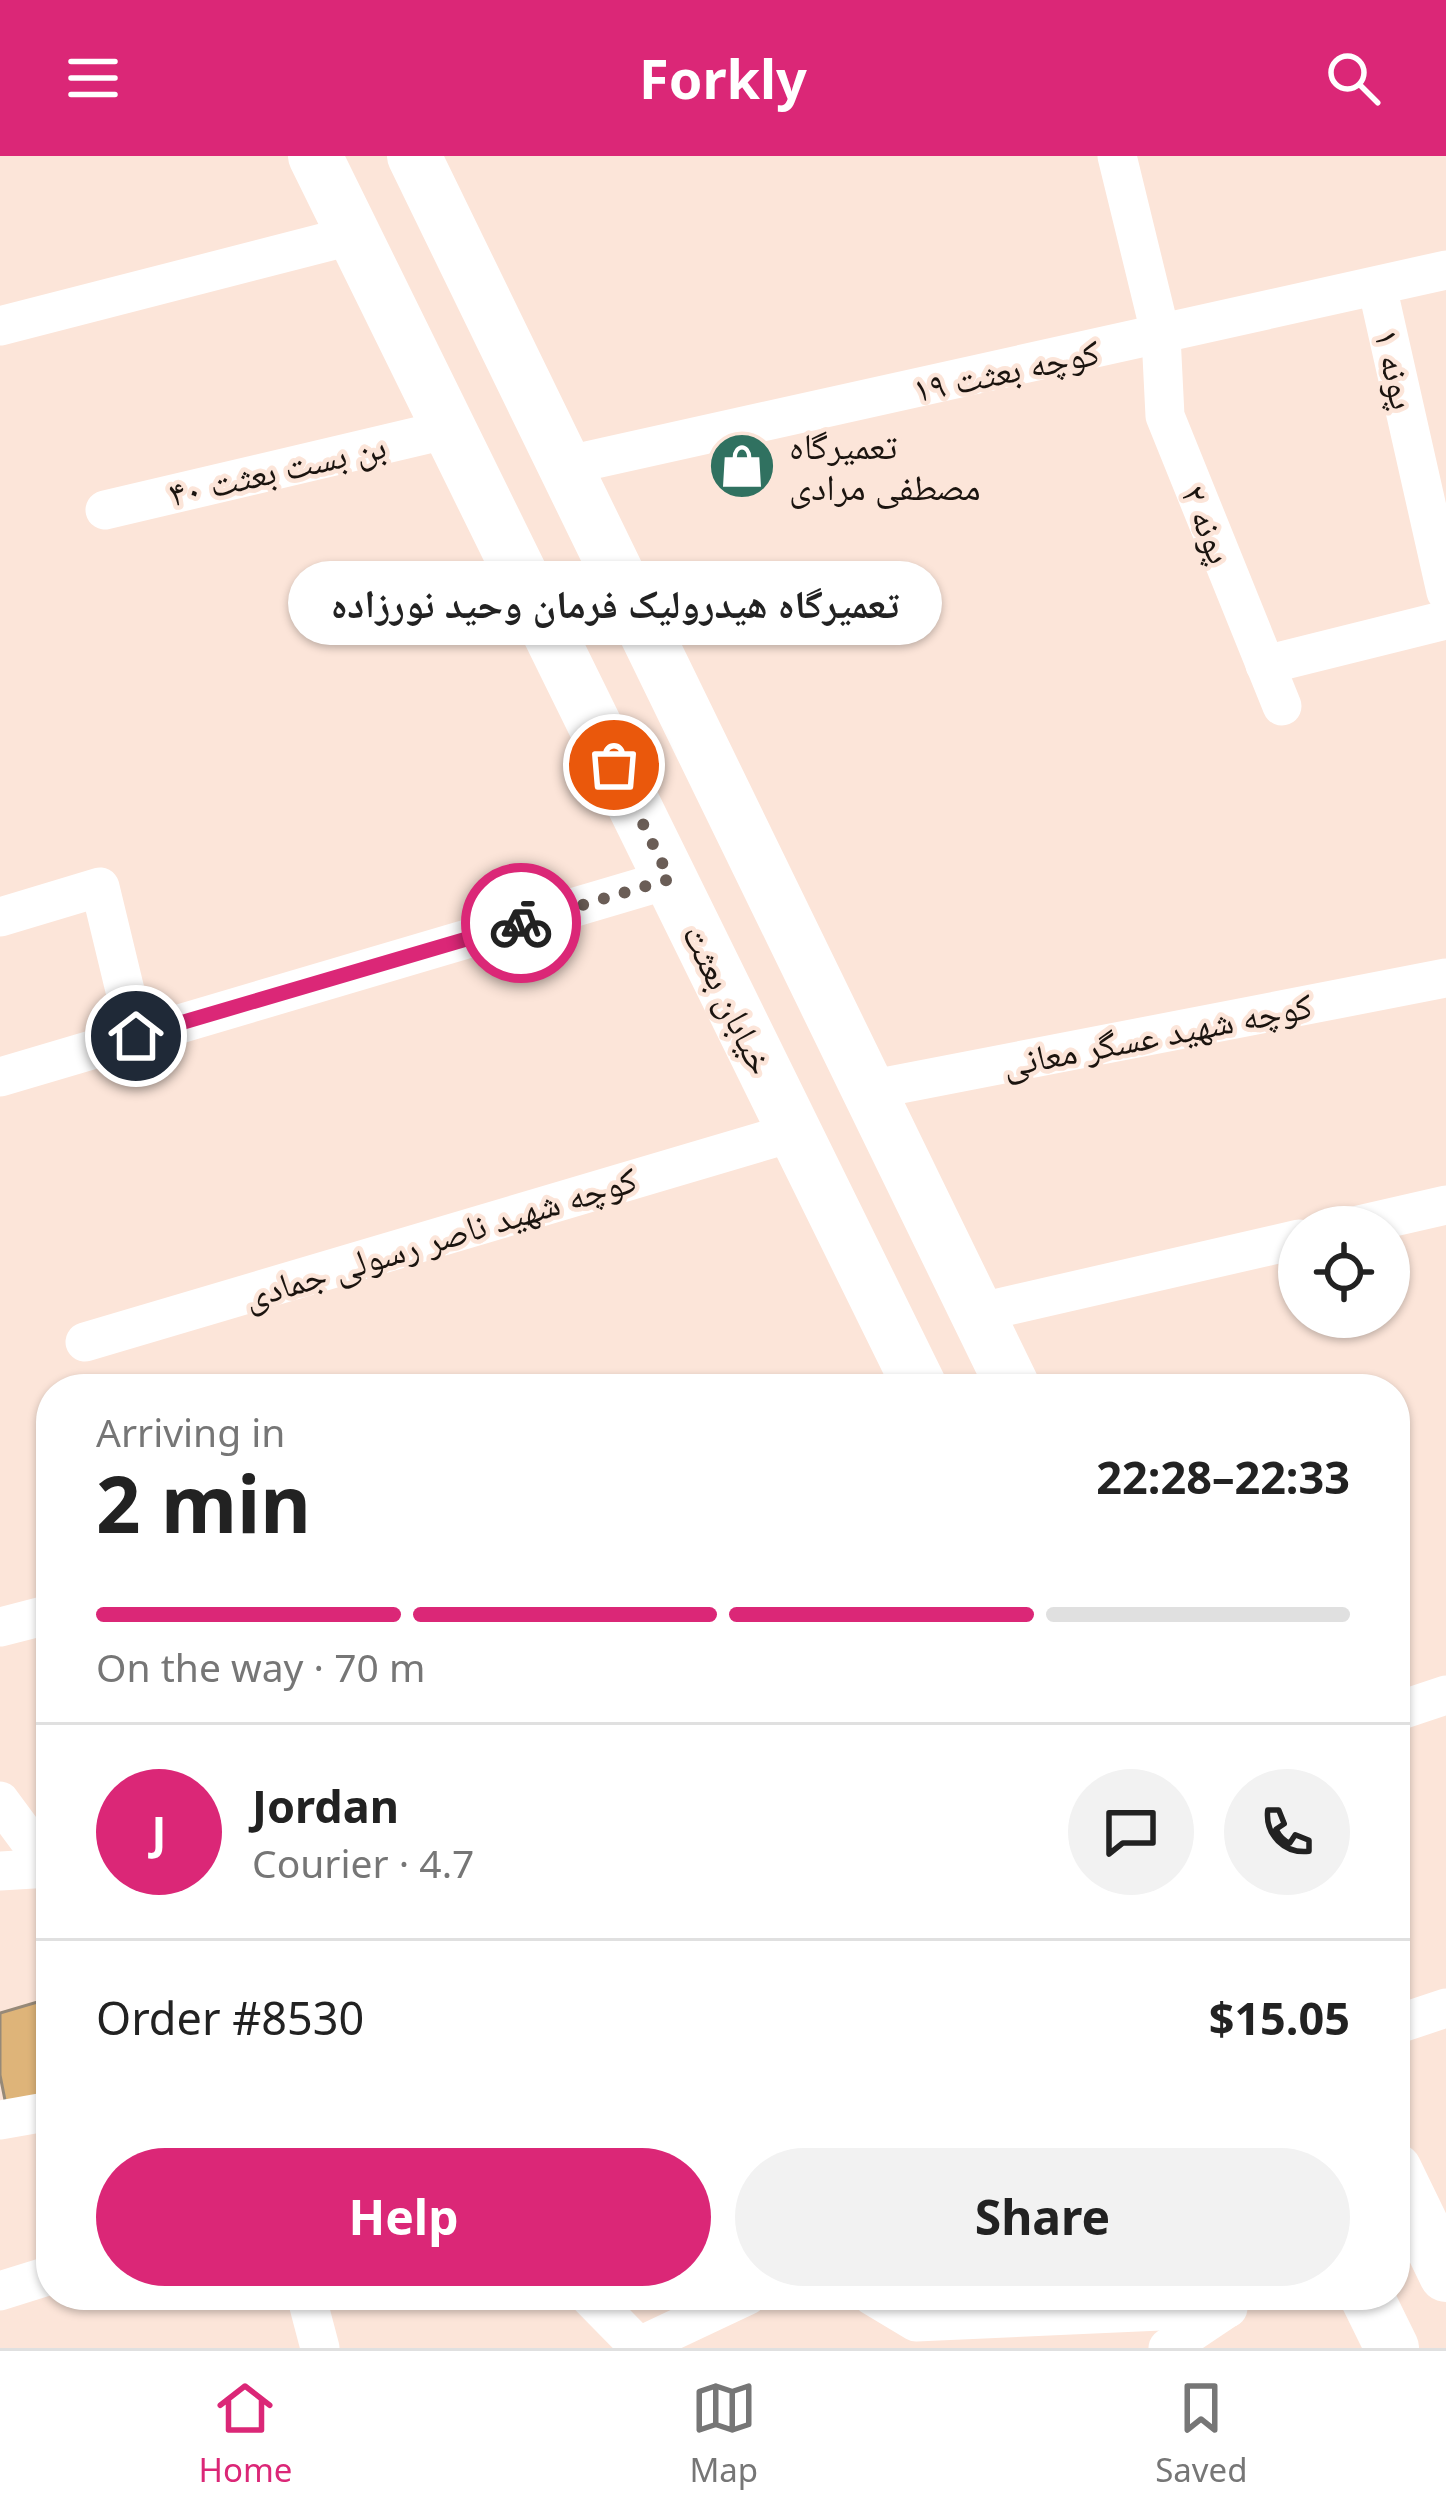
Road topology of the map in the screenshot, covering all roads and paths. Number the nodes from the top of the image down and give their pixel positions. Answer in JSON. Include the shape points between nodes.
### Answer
{"nodes":[{"id":1,"x":315,"y":156,"type":"edge"},
{"id":2,"x":413,"y":156,"type":"edge"},
{"id":3,"x":1117,"y":156,"type":"edge"},
{"id":4,"x":354,"y":236,"type":"junction"},
{"id":5,"x":1446,"y":270,"type":"edge"},
{"id":6,"x":1377,"y":286,"type":"junction"},
{"id":7,"x":0,"y":326,"type":"edge"},
{"id":8,"x":1161,"y":336,"type":"junction"},
{"id":9,"x":449,"y":429,"type":"junction"},
{"id":10,"x":565,"y":466,"type":"junction"},
{"id":11,"x":105,"y":509,"type":"dead end"},
{"id":12,"x":1446,"y":592,"type":"edge"},
{"id":13,"x":1446,"y":620,"type":"edge"},
{"id":14,"x":1265,"y":665,"type":"junction"},
{"id":15,"x":1282,"y":706,"type":"dead end"},
{"id":16,"x":696,"y":735,"type":"junction"},
{"id":17,"x":614,"y":765,"type":"junction"},
{"id":18,"x":670,"y":879,"type":"junction"},
{"id":19,"x":0,"y":917,"type":"edge"},
{"id":20,"x":1446,"y":978,"type":"edge"},
{"id":21,"x":136,"y":1036,"type":"junction"},
{"id":22,"x":0,"y":1077,"type":"edge"},
{"id":23,"x":869,"y":1090,"type":"junction"},
{"id":24,"x":794,"y":1132,"type":"junction"},
{"id":25,"x":1446,"y":1205,"type":"edge"},
{"id":26,"x":1410,"y":1213,"type":"edge"},
{"id":27,"x":1278,"y":1244,"type":"edge"},
{"id":28,"x":977,"y":1313,"type":"junction"},
{"id":29,"x":85,"y":1342,"type":"dead end"},
{"id":30,"x":914,"y":1374,"type":"edge"},
{"id":31,"x":1007,"y":1374,"type":"edge"},
{"id":32,"x":36,"y":1618,"type":"edge"},
{"id":33,"x":0,"y":1627,"type":"edge"},
{"id":34,"x":1446,"y":1695,"type":"edge"},
{"id":35,"x":1410,"y":1707,"type":"edge"},
{"id":36,"x":0,"y":1801,"type":"edge"},
{"id":37,"x":36,"y":1850,"type":"edge"},
{"id":38,"x":36,"y":1869,"type":"edge"},
{"id":39,"x":0,"y":1870,"type":"edge"},
{"id":40,"x":1446,"y":2008,"type":"edge"},
{"id":41,"x":1410,"y":2020,"type":"edge"},
{"id":42,"x":36,"y":2114,"type":"edge"},
{"id":43,"x":0,"y":2120,"type":"edge"},
{"id":44,"x":1416,"y":2187,"type":"edge"},
{"id":45,"x":1446,"y":2275,"type":"edge"},
{"id":46,"x":36,"y":2279,"type":"edge"},
{"id":47,"x":0,"y":2290,"type":"edge"},
{"id":48,"x":310,"y":2310,"type":"edge"},
{"id":49,"x":603,"y":2310,"type":"edge"},
{"id":50,"x":717,"y":2310,"type":"edge"},
{"id":51,"x":896,"y":2310,"type":"edge"},
{"id":52,"x":1099,"y":2310,"type":"edge"},
{"id":53,"x":1223,"y":2310,"type":"edge"},
{"id":54,"x":1373,"y":2310,"type":"edge"},
{"id":55,"x":320,"y":2348,"type":"edge"},
{"id":56,"x":638,"y":2348,"type":"edge"},
{"id":57,"x":1168,"y":2348,"type":"edge"},
{"id":58,"x":1392,"y":2348,"type":"edge"}],
"edges":[{"from":1,"to":4,"type":"main road","name":"خیابان بعثت"},
{"from":2,"to":10,"type":"main road"},
{"from":3,"to":8,"type":"street"},
{"from":4,"to":7,"type":"street"},
{"from":4,"to":9,"type":"main road","name":"خیابان بعثت"},
{"from":5,"to":6,"type":"street","name":"کوچه بعثت ۱۹"},
{"from":6,"to":8,"type":"street","name":"کوچه بعثت ۱۹"},
{"from":6,"to":12,"type":"street","name":"پونه ۱"},
{"from":8,"to":10,"type":"street","name":"کوچه بعثت ۱۹"},
{"from":8,"to":14,"type":"street","name":"پونه ۲","via":[[1165,416]]},
{"from":9,"to":11,"type":"street","name":"بن بست بعثت ۴۰"},
{"from":9,"to":17,"type":"main road","name":"خیابان بعثت"},
{"from":10,"to":16,"type":"main road"},
{"from":13,"to":14,"type":"street"},
{"from":14,"to":15,"type":"street","name":"پونه ۲"},
{"from":16,"to":17,"type":"main road"},
{"from":16,"to":23,"type":"main road"},
{"from":17,"to":18,"type":"main road","name":"خیابان بعثت"},
{"from":18,"to":21,"type":"street"},
{"from":18,"to":24,"type":"main road","name":"خیابان بعثت"},
{"from":19,"to":21,"type":"street","via":[[100,886]]},
{"from":20,"to":23,"type":"street","name":"کوچه شهید عسگر معانی"},
{"from":21,"to":22,"type":"street"},
{"from":23,"to":28,"type":"main road"},
{"from":24,"to":29,"type":"street","name":"کوچه شهید ناصر رسولی جمادی"},
{"from":24,"to":30,"type":"main road","name":"خیابان بعثت"},
{"from":25,"to":26,"type":"street"},
{"from":27,"to":28,"type":"street"},
{"from":28,"to":31,"type":"main road"},
{"from":32,"to":33,"type":"street"},
{"from":34,"to":35,"type":"street"},
{"from":36,"to":37,"type":"street"},
{"from":38,"to":39,"type":"street"},
{"from":40,"to":41,"type":"street"},
{"from":42,"to":43,"type":"street"},
{"from":44,"to":45,"type":"main road"},
{"from":46,"to":47,"type":"street"},
{"from":48,"to":55,"type":"street"},
{"from":49,"to":56,"type":"street"},
{"from":50,"to":56,"type":"street"},
{"from":51,"to":52,"type":"street","via":[[916,2322]]},
{"from":53,"to":57,"type":"street"},
{"from":54,"to":58,"type":"main road"}]}
